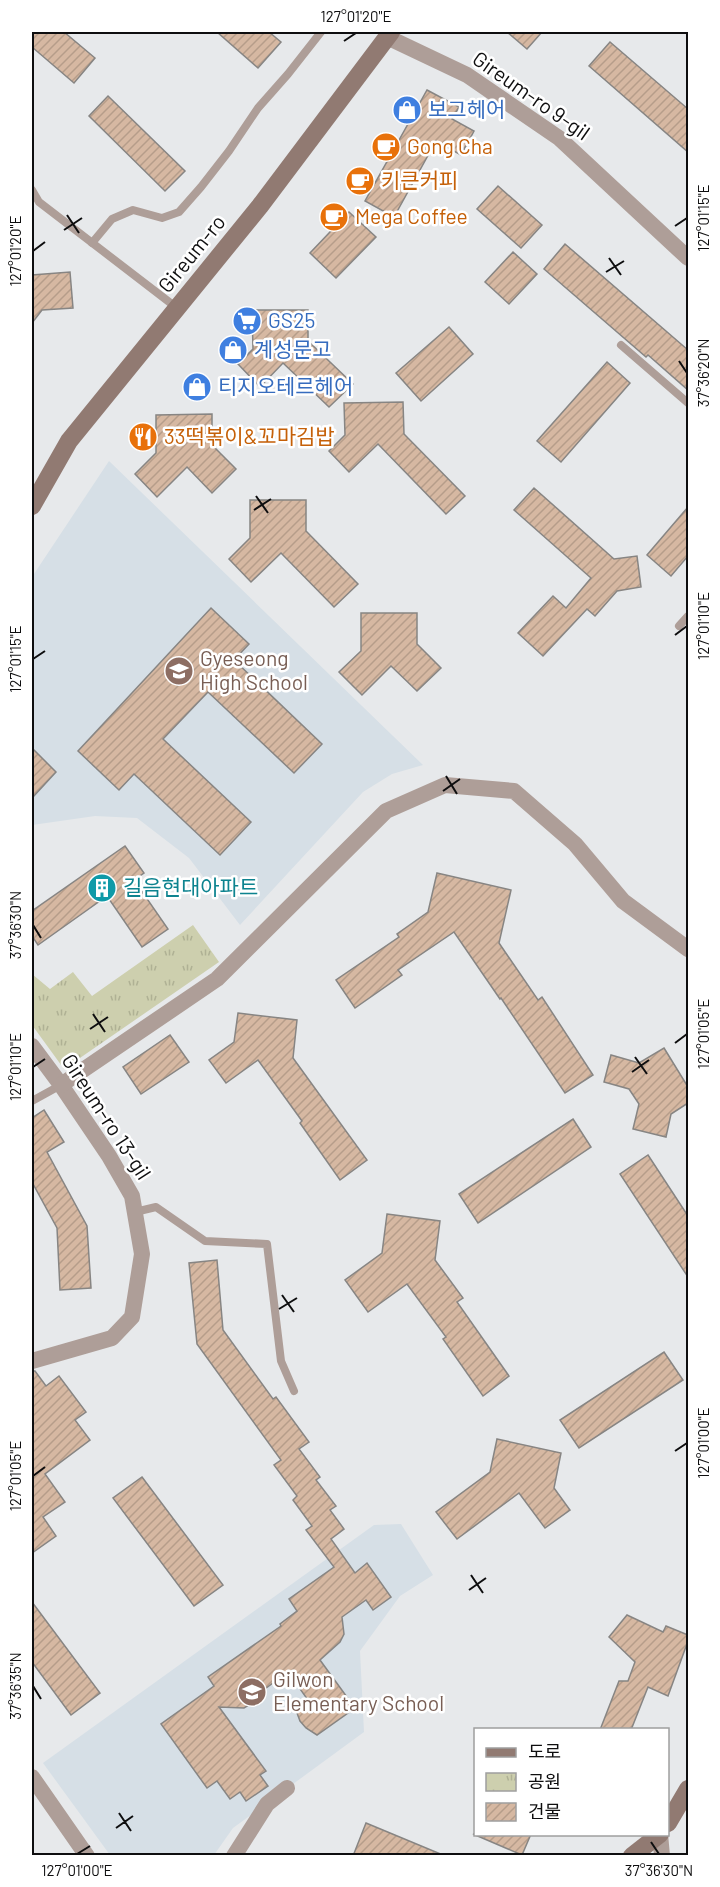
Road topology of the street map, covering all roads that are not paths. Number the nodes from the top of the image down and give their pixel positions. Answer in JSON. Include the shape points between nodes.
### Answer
{"nodes":[{"id":1,"x":321,"y":32,"type":"edge"},
{"id":2,"x":389,"y":34,"type":"edge"},
{"id":3,"x":32,"y":190,"type":"edge"},
{"id":4,"x":92,"y":243,"type":"junction"},
{"id":5,"x":688,"y":258,"type":"edge"},
{"id":6,"x":177,"y":309,"type":"junction"},
{"id":7,"x":621,"y":345,"type":"dead end"},
{"id":8,"x":688,"y":403,"type":"edge"},
{"id":9,"x":32,"y":506,"type":"edge"},
{"id":10,"x":688,"y":616,"type":"edge"},
{"id":11,"x":680,"y":626,"type":"dead end"},
{"id":12,"x":688,"y":949,"type":"edge"},
{"id":13,"x":32,"y":1046,"type":"edge"},
{"id":14,"x":61,"y":1085,"type":"junction"},
{"id":15,"x":32,"y":1101,"type":"edge"},
{"id":16,"x":135,"y":1212,"type":"junction"},
{"id":17,"x":32,"y":1361,"type":"edge"},
{"id":18,"x":294,"y":1392,"type":"dead end"},
{"id":19,"x":32,"y":1777,"type":"edge"},
{"id":20,"x":287,"y":1788,"type":"dead end"},
{"id":21,"x":688,"y":1790,"type":"edge"},
{"id":22,"x":669,"y":1821,"type":"edge"},
{"id":23,"x":657,"y":1836,"type":"edge"},
{"id":24,"x":660,"y":1836,"type":"edge"},
{"id":25,"x":87,"y":1856,"type":"edge"},
{"id":26,"x":234,"y":1856,"type":"edge"},
{"id":27,"x":632,"y":1856,"type":"edge"},
{"id":28,"x":662,"y":1856,"type":"edge"}],
"edges":[{"from":1,"to":4,"type":"lane","via":[[179,212],[162,218],[133,210],[112,219]]},
{"from":2,"to":5,"type":"street","name":"Gireum-ro 9-gil","via":[[467,75],[559,138]]},
{"from":2,"to":6,"type":"street","name":"Gireum-ro"},
{"from":3,"to":4,"type":"lane","via":[[39,202]]},
{"from":4,"to":6,"type":"lane"},
{"from":6,"to":9,"type":"street","name":"Gireum-ro","via":[[69,441]]},
{"from":7,"to":8,"type":"lane"},
{"from":10,"to":11,"type":"lane"},
{"from":12,"to":14,"type":"street","via":[[623,901],[575,844],[514,790],[445,785],[386,812],[217,979]]},
{"from":13,"to":14,"type":"street","name":"Gireum-ro 13-gil"},
{"from":14,"to":15,"type":"lane"},
{"from":14,"to":16,"type":"street","name":"Gireum-ro 13-gil","via":[[109,1156],[132,1196]]},
{"from":16,"to":17,"type":"street","name":"Gireum-ro 13-gil","via":[[142,1254],[132,1317],[112,1338]]},
{"from":16,"to":18,"type":"lane","via":[[156,1207],[205,1241],[267,1244],[281,1361]]},
{"from":19,"to":25,"type":"street"},
{"from":20,"to":26,"type":"street","via":[[267,1803]]},
{"from":21,"to":22,"type":"street"},
{"from":23,"to":27,"type":"street"},
{"from":24,"to":28,"type":"street"}]}
